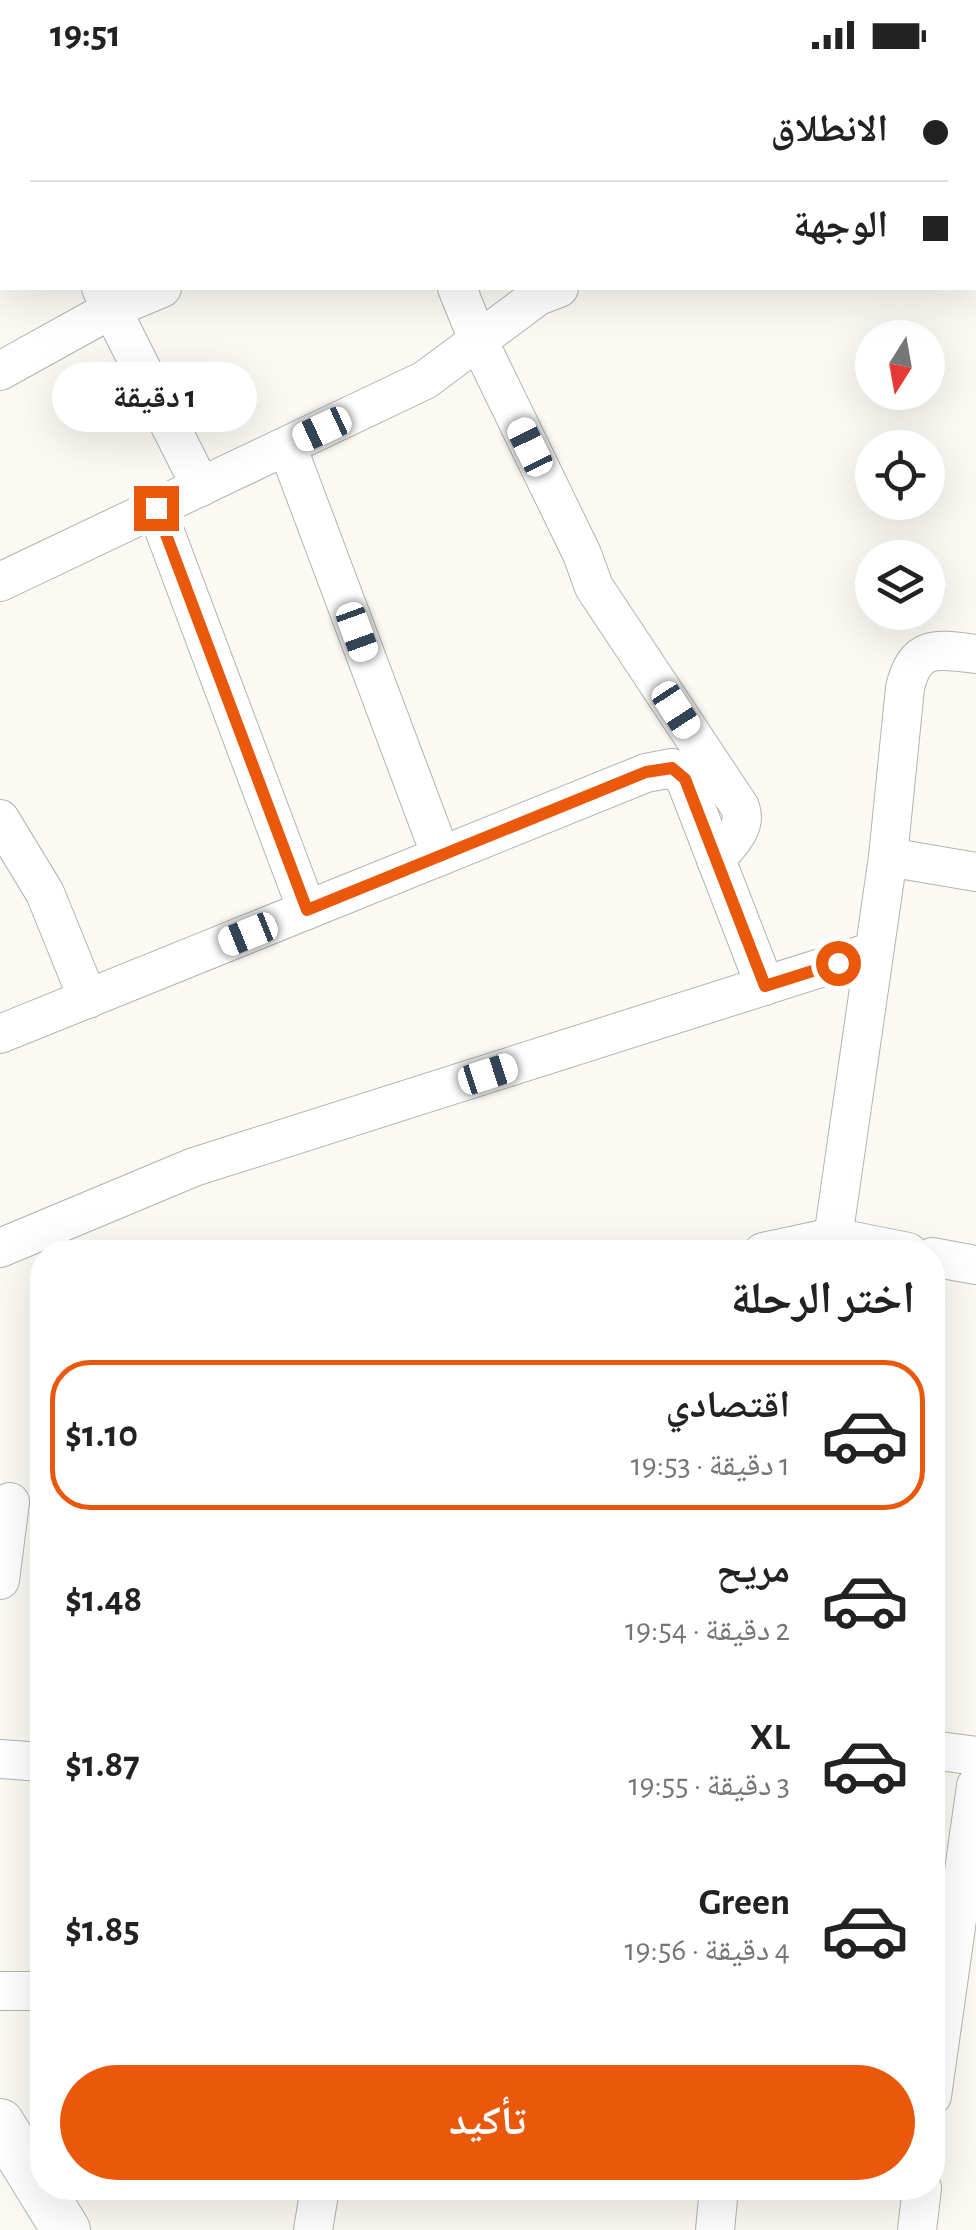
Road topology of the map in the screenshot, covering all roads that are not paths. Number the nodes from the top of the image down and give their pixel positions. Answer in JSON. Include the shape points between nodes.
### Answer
{"nodes":[{"id":1,"x":151,"y":290,"type":"edge"},
{"id":2,"x":458,"y":290,"type":"edge"},
{"id":3,"x":554,"y":290,"type":"edge"},
{"id":4,"x":106,"y":298,"type":"edge"},
{"id":5,"x":478,"y":340,"type":"junction"},
{"id":6,"x":0,"y":371,"type":"edge"},
{"id":7,"x":287,"y":446,"type":"junction"},
{"id":8,"x":201,"y":487,"type":"junction"},
{"id":9,"x":156,"y":508,"type":"junction"},
{"id":10,"x":0,"y":582,"type":"edge"},
{"id":11,"x":976,"y":654,"type":"edge"},
{"id":12,"x":0,"y":818,"type":"edge"},
{"id":13,"x":441,"y":856,"type":"junction"},
{"id":14,"x":888,"y":857,"type":"junction"},
{"id":15,"x":716,"y":860,"type":"junction"},
{"id":16,"x":976,"y":872,"type":"edge"},
{"id":17,"x":307,"y":910,"type":"junction"},
{"id":18,"x":874,"y":952,"type":"junction"},
{"id":19,"x":765,"y":986,"type":"junction"},
{"id":20,"x":88,"y":999,"type":"junction"},
{"id":21,"x":0,"y":1034,"type":"edge"},
{"id":22,"x":833,"y":1240,"type":"edge"},
{"id":23,"x":0,"y":1248,"type":"edge"},
{"id":24,"x":945,"y":1259,"type":"edge"},
{"id":25,"x":976,"y":1265,"type":"edge"},
{"id":26,"x":18,"y":1500,"type":"edge"},
{"id":27,"x":0,"y":1580,"type":"edge"},
{"id":28,"x":945,"y":1752,"type":"edge"},
{"id":29,"x":976,"y":1756,"type":"edge"},
{"id":30,"x":0,"y":1758,"type":"edge"},
{"id":31,"x":30,"y":1761,"type":"edge"},
{"id":32,"x":976,"y":1786,"type":"edge"},
{"id":33,"x":0,"y":1991,"type":"edge"},
{"id":34,"x":30,"y":1991,"type":"edge"},
{"id":35,"x":945,"y":2004,"type":"edge"},
{"id":36,"x":1,"y":2127,"type":"edge"},
{"id":37,"x":30,"y":2173,"type":"edge"},
{"id":38,"x":47,"y":2200,"type":"edge"},
{"id":39,"x":318,"y":2200,"type":"edge"},
{"id":40,"x":718,"y":2200,"type":"edge"},
{"id":41,"x":921,"y":2200,"type":"edge"},
{"id":42,"x":66,"y":2230,"type":"edge"},
{"id":43,"x":314,"y":2230,"type":"edge"},
{"id":44,"x":715,"y":2230,"type":"edge"},
{"id":45,"x":917,"y":2230,"type":"edge"}],
"edges":[{"from":1,"to":4,"type":"street"},
{"from":2,"to":5,"type":"street"},
{"from":3,"to":5,"type":"street"},
{"from":4,"to":6,"type":"street"},
{"from":4,"to":8,"type":"street"},
{"from":5,"to":7,"type":"street","via":[[425,380]]},
{"from":5,"to":15,"type":"street","via":[[594,587],[740,807],[740,829]]},
{"from":7,"to":8,"type":"street"},
{"from":7,"to":13,"type":"street"},
{"from":8,"to":9,"type":"street"},
{"from":9,"to":10,"type":"street"},
{"from":9,"to":17,"type":"street"},
{"from":11,"to":14,"type":"street","via":[[947,650],[910,665]]},
{"from":12,"to":20,"type":"street","via":[[46,892]]},
{"from":13,"to":15,"type":"street","via":[[646,772],[672,768],[685,779]]},
{"from":13,"to":17,"type":"street"},
{"from":14,"to":16,"type":"street"},
{"from":14,"to":18,"type":"street"},
{"from":15,"to":19,"type":"street"},
{"from":17,"to":20,"type":"street"},
{"from":18,"to":19,"type":"street"},
{"from":18,"to":22,"type":"street"},
{"from":19,"to":23,"type":"street","via":[[194,1167]]},
{"from":20,"to":21,"type":"street"},
{"from":24,"to":25,"type":"street"},
{"from":26,"to":27,"type":"street"},
{"from":28,"to":29,"type":"street"},
{"from":30,"to":31,"type":"street"},
{"from":32,"to":35,"type":"street"},
{"from":33,"to":34,"type":"street"},
{"from":36,"to":37,"type":"street"},
{"from":38,"to":42,"type":"street"},
{"from":39,"to":43,"type":"street"},
{"from":40,"to":44,"type":"street"},
{"from":41,"to":45,"type":"street"}]}
